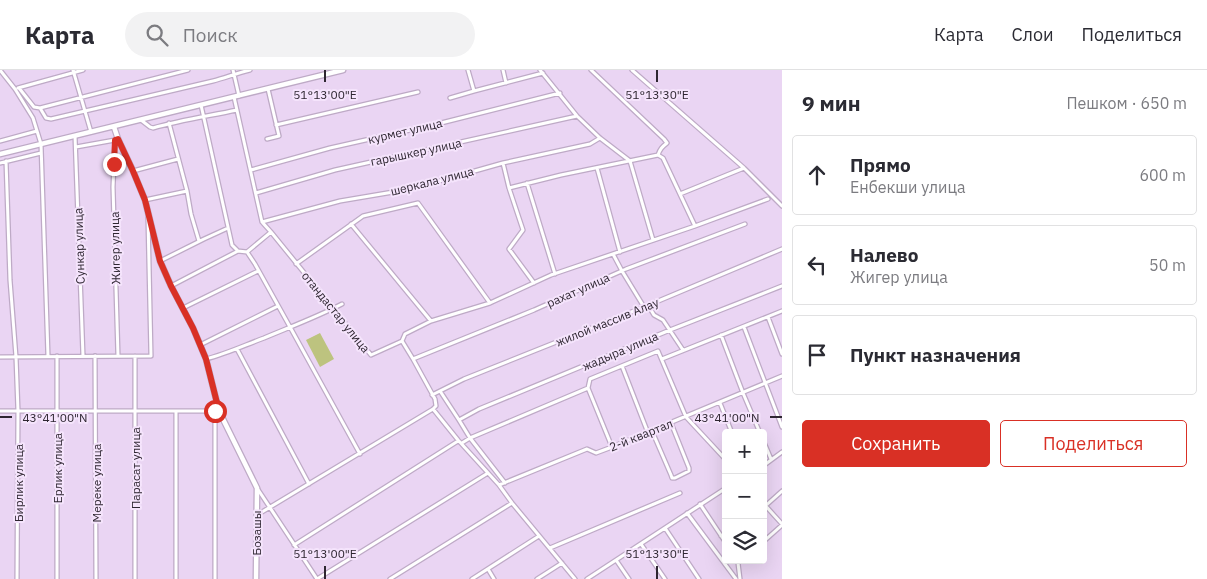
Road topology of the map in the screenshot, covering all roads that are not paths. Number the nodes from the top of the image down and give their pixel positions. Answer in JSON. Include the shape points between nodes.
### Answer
{"nodes":[{"id":1,"x":0,"y":70,"type":"edge"},
{"id":2,"x":83,"y":70,"type":"edge"},
{"id":3,"x":188,"y":70,"type":"edge"},
{"id":4,"x":250,"y":70,"type":"edge"},
{"id":5,"x":343,"y":70,"type":"edge"},
{"id":6,"x":468,"y":70,"type":"edge"},
{"id":7,"x":503,"y":70,"type":"edge"},
{"id":8,"x":591,"y":70,"type":"edge"},
{"id":9,"x":632,"y":70,"type":"edge"},
{"id":10,"x":73,"y":71,"type":"edge"},
{"id":11,"x":234,"y":72,"type":"edge"},
{"id":12,"x":541,"y":72,"type":"edge"},
{"id":13,"x":506,"y":83,"type":"junction"},
{"id":14,"x":17,"y":88,"type":"junction"},
{"id":15,"x":268,"y":89,"type":"junction"},
{"id":16,"x":474,"y":91,"type":"junction"},
{"id":17,"x":418,"y":92,"type":"dead end"},
{"id":18,"x":560,"y":94,"type":"junction"},
{"id":19,"x":80,"y":97,"type":"junction"},
{"id":20,"x":236,"y":97,"type":"junction"},
{"id":21,"x":450,"y":98,"type":"dead end"},
{"id":22,"x":201,"y":105,"type":"junction"},
{"id":23,"x":40,"y":108,"type":"junction"},
{"id":24,"x":237,"y":110,"type":"junction"},
{"id":25,"x":85,"y":112,"type":"junction"},
{"id":26,"x":577,"y":116,"type":"junction"},
{"id":27,"x":203,"y":117,"type":"junction"},
{"id":28,"x":141,"y":120,"type":"junction"},
{"id":29,"x":169,"y":123,"type":"junction"},
{"id":30,"x":276,"y":126,"type":"junction"},
{"id":31,"x":114,"y":127,"type":"junction"},
{"id":32,"x":37,"y":131,"type":"junction"},
{"id":33,"x":91,"y":132,"type":"junction"},
{"id":34,"x":76,"y":136,"type":"junction"},
{"id":35,"x":600,"y":138,"type":"junction"},
{"id":36,"x":116,"y":139,"type":"junction"},
{"id":37,"x":267,"y":139,"type":"dead end"},
{"id":38,"x":0,"y":141,"type":"edge"},
{"id":39,"x":41,"y":144,"type":"junction"},
{"id":40,"x":76,"y":147,"type":"junction"},
{"id":41,"x":41,"y":153,"type":"junction"},
{"id":42,"x":0,"y":154,"type":"edge"},
{"id":43,"x":658,"y":155,"type":"junction"},
{"id":44,"x":178,"y":159,"type":"junction"},
{"id":45,"x":630,"y":161,"type":"junction"},
{"id":46,"x":6,"y":162,"type":"junction"},
{"id":47,"x":0,"y":163,"type":"edge"},
{"id":48,"x":503,"y":163,"type":"junction"},
{"id":49,"x":597,"y":168,"type":"junction"},
{"id":50,"x":744,"y":168,"type":"junction"},
{"id":51,"x":251,"y":170,"type":"junction"},
{"id":52,"x":133,"y":171,"type":"junction"},
{"id":53,"x":527,"y":183,"type":"junction"},
{"id":54,"x":510,"y":188,"type":"junction"},
{"id":55,"x":187,"y":191,"type":"junction"},
{"id":56,"x":256,"y":193,"type":"junction"},
{"id":57,"x":680,"y":194,"type":"junction"},
{"id":58,"x":768,"y":199,"type":"dead end"},
{"id":59,"x":145,"y":200,"type":"junction"},
{"id":60,"x":782,"y":206,"type":"edge"},
{"id":61,"x":148,"y":210,"type":"junction"},
{"id":62,"x":262,"y":222,"type":"junction"},
{"id":63,"x":351,"y":224,"type":"junction"},
{"id":64,"x":745,"y":224,"type":"dead end"},
{"id":65,"x":695,"y":226,"type":"junction"},
{"id":66,"x":228,"y":228,"type":"junction"},
{"id":67,"x":271,"y":232,"type":"junction"},
{"id":68,"x":653,"y":240,"type":"junction"},
{"id":69,"x":199,"y":241,"type":"junction"},
{"id":70,"x":782,"y":249,"type":"edge"},
{"id":71,"x":238,"y":251,"type":"junction"},
{"id":72,"x":247,"y":252,"type":"junction"},
{"id":73,"x":620,"y":252,"type":"junction"},
{"id":74,"x":613,"y":254,"type":"junction"},
{"id":75,"x":160,"y":261,"type":"junction"},
{"id":76,"x":296,"y":264,"type":"junction"},
{"id":77,"x":258,"y":271,"type":"junction"},
{"id":78,"x":622,"y":271,"type":"junction"},
{"id":79,"x":555,"y":274,"type":"junction"},
{"id":80,"x":534,"y":283,"type":"junction"},
{"id":81,"x":171,"y":286,"type":"junction"},
{"id":82,"x":782,"y":286,"type":"edge"},
{"id":83,"x":490,"y":303,"type":"junction"},
{"id":84,"x":342,"y":304,"type":"dead end"},
{"id":85,"x":648,"y":305,"type":"junction"},
{"id":86,"x":278,"y":306,"type":"junction"},
{"id":87,"x":644,"y":307,"type":"junction"},
{"id":88,"x":183,"y":308,"type":"junction"},
{"id":89,"x":333,"y":309,"type":"junction"},
{"id":90,"x":782,"y":311,"type":"edge"},
{"id":91,"x":768,"y":317,"type":"junction"},
{"id":92,"x":431,"y":320,"type":"junction"},
{"id":93,"x":290,"y":327,"type":"junction"},
{"id":94,"x":744,"y":327,"type":"junction"},
{"id":95,"x":670,"y":330,"type":"junction"},
{"id":96,"x":722,"y":335,"type":"junction"},
{"id":97,"x":402,"y":341,"type":"junction"},
{"id":98,"x":200,"y":345,"type":"junction"},
{"id":99,"x":237,"y":349,"type":"junction"},
{"id":100,"x":683,"y":350,"type":"junction"},
{"id":101,"x":782,"y":354,"type":"edge"},
{"id":102,"x":48,"y":356,"type":"junction"},
{"id":103,"x":57,"y":356,"type":"junction"},
{"id":104,"x":83,"y":356,"type":"junction"},
{"id":105,"x":96,"y":356,"type":"junction"},
{"id":106,"x":118,"y":356,"type":"junction"},
{"id":107,"x":135,"y":356,"type":"junction"},
{"id":108,"x":0,"y":357,"type":"edge"},
{"id":109,"x":16,"y":357,"type":"junction"},
{"id":110,"x":206,"y":359,"type":"junction"},
{"id":111,"x":413,"y":359,"type":"junction"},
{"id":112,"x":662,"y":359,"type":"junction"},
{"id":113,"x":622,"y":366,"type":"junction"},
{"id":114,"x":782,"y":376,"type":"edge"},
{"id":115,"x":765,"y":384,"type":"junction"},
{"id":116,"x":588,"y":388,"type":"junction"},
{"id":117,"x":440,"y":392,"type":"junction"},
{"id":118,"x":743,"y":393,"type":"junction"},
{"id":119,"x":432,"y":395,"type":"junction"},
{"id":120,"x":720,"y":403,"type":"junction"},
{"id":121,"x":434,"y":407,"type":"junction"},
{"id":122,"x":0,"y":411,"type":"edge"},
{"id":123,"x":18,"y":411,"type":"junction"},
{"id":124,"x":57,"y":411,"type":"junction"},
{"id":125,"x":96,"y":411,"type":"junction"},
{"id":126,"x":135,"y":411,"type":"junction"},
{"id":127,"x":176,"y":411,"type":"junction"},
{"id":128,"x":217,"y":411,"type":"junction"},
{"id":129,"x":686,"y":417,"type":"junction"},
{"id":130,"x":459,"y":420,"type":"junction"},
{"id":131,"x":671,"y":423,"type":"junction"},
{"id":132,"x":782,"y":426,"type":"edge"},
{"id":133,"x":730,"y":429,"type":"edge"},
{"id":134,"x":758,"y":429,"type":"edge"},
{"id":135,"x":650,"y":432,"type":"junction"},
{"id":136,"x":470,"y":438,"type":"junction"},
{"id":137,"x":460,"y":442,"type":"junction"},
{"id":138,"x":612,"y":447,"type":"junction"},
{"id":139,"x":767,"y":448,"type":"edge"},
{"id":140,"x":782,"y":452,"type":"edge"},
{"id":141,"x":360,"y":454,"type":"junction"},
{"id":142,"x":722,"y":456,"type":"edge"},
{"id":143,"x":772,"y":459,"type":"junction"},
{"id":144,"x":767,"y":463,"type":"edge"},
{"id":145,"x":488,"y":473,"type":"junction"},
{"id":146,"x":505,"y":483,"type":"junction"},
{"id":147,"x":309,"y":484,"type":"junction"},
{"id":148,"x":500,"y":485,"type":"junction"},
{"id":149,"x":256,"y":488,"type":"junction"},
{"id":150,"x":722,"y":490,"type":"edge"},
{"id":151,"x":782,"y":491,"type":"edge"},
{"id":152,"x":680,"y":494,"type":"dead end"},
{"id":153,"x":512,"y":503,"type":"junction"},
{"id":154,"x":700,"y":504,"type":"junction"},
{"id":155,"x":767,"y":504,"type":"edge"},
{"id":156,"x":270,"y":508,"type":"junction"},
{"id":157,"x":767,"y":509,"type":"edge"},
{"id":158,"x":687,"y":513,"type":"junction"},
{"id":159,"x":256,"y":516,"type":"junction"},
{"id":160,"x":782,"y":524,"type":"edge"},
{"id":161,"x":665,"y":528,"type":"junction"},
{"id":162,"x":539,"y":536,"type":"junction"},
{"id":163,"x":721,"y":536,"type":"edge"},
{"id":164,"x":767,"y":538,"type":"edge"},
{"id":165,"x":641,"y":544,"type":"junction"},
{"id":166,"x":294,"y":545,"type":"junction"},
{"id":167,"x":550,"y":548,"type":"junction"},
{"id":168,"x":616,"y":560,"type":"junction"},
{"id":169,"x":562,"y":563,"type":"junction"},
{"id":170,"x":739,"y":564,"type":"edge"},
{"id":171,"x":488,"y":569,"type":"junction"},
{"id":172,"x":590,"y":578,"type":"edge"},
{"id":173,"x":17,"y":579,"type":"edge"},
{"id":174,"x":57,"y":579,"type":"edge"},
{"id":175,"x":96,"y":579,"type":"edge"},
{"id":176,"x":135,"y":579,"type":"edge"},
{"id":177,"x":176,"y":579,"type":"edge"},
{"id":178,"x":215,"y":579,"type":"edge"},
{"id":179,"x":256,"y":579,"type":"edge"},
{"id":180,"x":317,"y":579,"type":"edge"},
{"id":181,"x":390,"y":579,"type":"edge"},
{"id":182,"x":472,"y":579,"type":"edge"},
{"id":183,"x":494,"y":579,"type":"edge"},
{"id":184,"x":537,"y":579,"type":"edge"},
{"id":185,"x":575,"y":579,"type":"edge"},
{"id":186,"x":629,"y":579,"type":"edge"},
{"id":187,"x":665,"y":579,"type":"edge"},
{"id":188,"x":700,"y":579,"type":"edge"},
{"id":189,"x":736,"y":579,"type":"edge"},
{"id":190,"x":740,"y":579,"type":"edge"}],
"edges":[{"from":1,"to":14,"type":"street"},
{"from":2,"to":10,"type":"street"},
{"from":3,"to":19,"type":"street"},
{"from":4,"to":11,"type":"street"},
{"from":5,"to":15,"type":"street"},
{"from":6,"to":16,"type":"street"},
{"from":7,"to":13,"type":"street"},
{"from":8,"to":43,"type":"street","via":[[664,139],[667,143]]},
{"from":9,"to":50,"type":"street"},
{"from":10,"to":14,"type":"street"},
{"from":10,"to":19,"type":"street"},
{"from":11,"to":20,"type":"street"},
{"from":11,"to":25,"type":"street","via":[[213,81]]},
{"from":12,"to":13,"type":"street"},
{"from":12,"to":18,"type":"street"},
{"from":13,"to":16,"type":"street"},
{"from":14,"to":23,"type":"street","via":[[34,107]]},
{"from":14,"to":32,"type":"street"},
{"from":15,"to":20,"type":"street"},
{"from":15,"to":30,"type":"street"},
{"from":16,"to":21,"type":"street"},
{"from":17,"to":30,"type":"street"},
{"from":18,"to":26,"type":"street"},
{"from":18,"to":51,"type":"street","name":"курмет улица"},
{"from":19,"to":23,"type":"street"},
{"from":19,"to":25,"type":"street"},
{"from":20,"to":22,"type":"street"},
{"from":20,"to":24,"type":"street"},
{"from":22,"to":27,"type":"street"},
{"from":22,"to":28,"type":"street"},
{"from":23,"to":25,"type":"street","via":[[46,118],[51,119]]},
{"from":24,"to":27,"type":"street"},
{"from":24,"to":51,"type":"street"},
{"from":25,"to":33,"type":"street"},
{"from":26,"to":35,"type":"street"},
{"from":26,"to":56,"type":"street","name":"гарышкер улица","via":[[334,170]]},
{"from":27,"to":29,"type":"street"},
{"from":27,"to":66,"type":"street"},
{"from":28,"to":29,"type":"street","via":[[151,128]]},
{"from":28,"to":31,"type":"street"},
{"from":29,"to":44,"type":"street"},
{"from":30,"to":37,"type":"street","via":[[279,136]]},
{"from":31,"to":33,"type":"street"},
{"from":31,"to":36,"type":"street"},
{"from":32,"to":38,"type":"street"},
{"from":32,"to":39,"type":"street"},
{"from":33,"to":34,"type":"street"},
{"from":34,"to":39,"type":"street"},
{"from":34,"to":40,"type":"street","name":"Сункар улица"},
{"from":35,"to":45,"type":"street"},
{"from":35,"to":48,"type":"street","name":"шеркала улица","via":[[590,144]]},
{"from":36,"to":40,"type":"street"},
{"from":36,"to":52,"type":"street"},
{"from":36,"to":106,"type":"street","name":"Жигер улица","via":[[113,187]]},
{"from":39,"to":41,"type":"street"},
{"from":39,"to":42,"type":"street"},
{"from":40,"to":104,"type":"street","name":"Сункар улица"},
{"from":41,"to":46,"type":"street"},
{"from":41,"to":102,"type":"street"},
{"from":43,"to":45,"type":"street"},
{"from":43,"to":57,"type":"street"},
{"from":44,"to":52,"type":"street"},
{"from":44,"to":55,"type":"street"},
{"from":45,"to":49,"type":"street"},
{"from":45,"to":68,"type":"street"},
{"from":46,"to":47,"type":"street"},
{"from":46,"to":109,"type":"street","name":"Бирлик улица"},
{"from":48,"to":54,"type":"street"},
{"from":48,"to":62,"type":"street","name":"шеркала улица","via":[[411,189],[340,200]]},
{"from":49,"to":53,"type":"street"},
{"from":49,"to":73,"type":"street"},
{"from":50,"to":57,"type":"street"},
{"from":50,"to":60,"type":"street"},
{"from":51,"to":56,"type":"street"},
{"from":52,"to":59,"type":"street"},
{"from":53,"to":54,"type":"street"},
{"from":53,"to":79,"type":"street"},
{"from":54,"to":80,"type":"street","via":[[523,230],[509,249]]},
{"from":55,"to":59,"type":"street"},
{"from":55,"to":69,"type":"street"},
{"from":56,"to":62,"type":"street"},
{"from":57,"to":65,"type":"street"},
{"from":58,"to":65,"type":"street"},
{"from":59,"to":61,"type":"street"},
{"from":61,"to":75,"type":"street"},
{"from":61,"to":107,"type":"street","via":[[151,356]]},
{"from":62,"to":67,"type":"street","name":"отандастар улица"},
{"from":63,"to":76,"type":"street"},
{"from":63,"to":83,"type":"street","via":[[363,216],[418,203]]},
{"from":63,"to":92,"type":"street"},
{"from":64,"to":78,"type":"street","name":"рахат улица"},
{"from":65,"to":68,"type":"street"},
{"from":66,"to":69,"type":"street"},
{"from":66,"to":71,"type":"street","via":[[232,245]]},
{"from":67,"to":72,"type":"street"},
{"from":67,"to":76,"type":"street","name":"отандастар улица"},
{"from":68,"to":73,"type":"street"},
{"from":69,"to":75,"type":"street"},
{"from":70,"to":85,"type":"street","name":"жилой массив Алау"},
{"from":71,"to":72,"type":"street"},
{"from":71,"to":81,"type":"street"},
{"from":72,"to":77,"type":"street"},
{"from":73,"to":74,"type":"street"},
{"from":74,"to":78,"type":"street"},
{"from":74,"to":79,"type":"street"},
{"from":75,"to":81,"type":"street"},
{"from":76,"to":89,"type":"street","name":"отандастар улица"},
{"from":77,"to":86,"type":"street"},
{"from":77,"to":88,"type":"street"},
{"from":78,"to":87,"type":"street"},
{"from":78,"to":111,"type":"street","name":"рахат улица"},
{"from":79,"to":80,"type":"street"},
{"from":80,"to":83,"type":"street"},
{"from":81,"to":88,"type":"street"},
{"from":82,"to":95,"type":"street","name":"жадыра улица"},
{"from":83,"to":92,"type":"street"},
{"from":84,"to":89,"type":"street"},
{"from":85,"to":87,"type":"street","name":"жилой массив Алау"},
{"from":85,"to":95,"type":"street"},
{"from":86,"to":93,"type":"street"},
{"from":86,"to":98,"type":"street"},
{"from":87,"to":117,"type":"street","name":"жилой массив Алау","via":[[464,379]]},
{"from":88,"to":98,"type":"street"},
{"from":89,"to":93,"type":"street"},
{"from":89,"to":97,"type":"street","name":"отандастар улица","via":[[371,355]]},
{"from":90,"to":91,"type":"street"},
{"from":91,"to":94,"type":"street"},
{"from":91,"to":101,"type":"street"},
{"from":92,"to":97,"type":"street","via":[[406,334]]},
{"from":93,"to":99,"type":"street"},
{"from":93,"to":141,"type":"street"},
{"from":94,"to":96,"type":"street"},
{"from":94,"to":115,"type":"street"},
{"from":95,"to":100,"type":"street"},
{"from":95,"to":130,"type":"street","name":"жадыра улица"},
{"from":96,"to":100,"type":"street"},
{"from":96,"to":118,"type":"street"},
{"from":97,"to":111,"type":"street"},
{"from":98,"to":110,"type":"street"},
{"from":99,"to":110,"type":"street"},
{"from":99,"to":147,"type":"street"},
{"from":100,"to":112,"type":"street"},
{"from":102,"to":103,"type":"street"},
{"from":102,"to":109,"type":"street"},
{"from":103,"to":104,"type":"street"},
{"from":103,"to":124,"type":"street","name":"Ерлик улица"},
{"from":104,"to":105,"type":"street"},
{"from":105,"to":106,"type":"street"},
{"from":105,"to":125,"type":"street","name":"Мереке улица"},
{"from":106,"to":107,"type":"street"},
{"from":107,"to":126,"type":"street","name":"Парасат улица"},
{"from":108,"to":109,"type":"street"},
{"from":109,"to":123,"type":"street","name":"Бирлик улица"},
{"from":110,"to":128,"type":"street"},
{"from":111,"to":119,"type":"street"},
{"from":112,"to":113,"type":"street","via":[[658,351]]},
{"from":112,"to":129,"type":"street"},
{"from":113,"to":116,"type":"street","via":[[590,379]]},
{"from":113,"to":135,"type":"street"},
{"from":114,"to":115,"type":"street","name":"2-й квартал"},
{"from":115,"to":118,"type":"street","name":"2-й квартал"},
{"from":115,"to":132,"type":"street"},
{"from":116,"to":136,"type":"street"},
{"from":116,"to":138,"type":"street"},
{"from":117,"to":119,"type":"street","name":"жилой массив Алау"},
{"from":117,"to":130,"type":"street"},
{"from":118,"to":120,"type":"street","name":"2-й квартал"},
{"from":118,"to":134,"type":"street"},
{"from":119,"to":121,"type":"street","via":[[436,403]]},
{"from":120,"to":129,"type":"street","name":"2-й квартал"},
{"from":120,"to":133,"type":"street"},
{"from":121,"to":137,"type":"street"},
{"from":121,"to":141,"type":"street"},
{"from":122,"to":123,"type":"street"},
{"from":123,"to":124,"type":"street"},
{"from":123,"to":173,"type":"street","name":"Бирлик улица"},
{"from":124,"to":125,"type":"street"},
{"from":124,"to":174,"type":"street","name":"Ерлик улица"},
{"from":125,"to":126,"type":"street"},
{"from":125,"to":175,"type":"street","name":"Мереке улица"},
{"from":126,"to":127,"type":"street"},
{"from":126,"to":176,"type":"street","name":"Парасат улица"},
{"from":127,"to":128,"type":"street"},
{"from":127,"to":177,"type":"street"},
{"from":128,"to":149,"type":"street"},
{"from":128,"to":178,"type":"street"},
{"from":129,"to":131,"type":"street","name":"2-й квартал"},
{"from":129,"to":142,"type":"street"},
{"from":130,"to":136,"type":"street"},
{"from":131,"to":135,"type":"street","name":"2-й квартал"},
{"from":131,"to":135,"type":"street","via":[[689,468],[675,478],[672,478]]},
{"from":135,"to":138,"type":"street","name":"2-й квартал"},
{"from":136,"to":137,"type":"street"},
{"from":136,"to":146,"type":"street"},
{"from":137,"to":145,"type":"street"},
{"from":137,"to":166,"type":"street"},
{"from":138,"to":146,"type":"street","name":"2-й квартал","via":[[596,453],[587,449]]},
{"from":139,"to":143,"type":"street"},
{"from":140,"to":143,"type":"street"},
{"from":141,"to":147,"type":"street"},
{"from":143,"to":144,"type":"street"},
{"from":145,"to":148,"type":"street"},
{"from":145,"to":180,"type":"street"},
{"from":146,"to":148,"type":"street","name":"2-й квартал"},
{"from":147,"to":156,"type":"street"},
{"from":148,"to":153,"type":"street"},
{"from":149,"to":156,"type":"street"},
{"from":149,"to":159,"type":"street","name":"Бозашы"},
{"from":150,"to":154,"type":"street"},
{"from":151,"to":155,"type":"street"},
{"from":152,"to":167,"type":"street"},
{"from":153,"to":162,"type":"street"},
{"from":153,"to":181,"type":"street"},
{"from":154,"to":158,"type":"street"},
{"from":154,"to":163,"type":"street"},
{"from":156,"to":159,"type":"street"},
{"from":156,"to":166,"type":"street"},
{"from":157,"to":160,"type":"street"},
{"from":158,"to":161,"type":"street"},
{"from":158,"to":189,"type":"street"},
{"from":159,"to":179,"type":"street","name":"Бозашы"},
{"from":160,"to":164,"type":"street"},
{"from":161,"to":165,"type":"street"},
{"from":161,"to":188,"type":"street"},
{"from":162,"to":167,"type":"street"},
{"from":162,"to":171,"type":"street"},
{"from":165,"to":168,"type":"street"},
{"from":165,"to":187,"type":"street"},
{"from":166,"to":180,"type":"street"},
{"from":167,"to":169,"type":"street"},
{"from":168,"to":172,"type":"street"},
{"from":168,"to":186,"type":"street"},
{"from":169,"to":184,"type":"street"},
{"from":169,"to":185,"type":"street"},
{"from":170,"to":190,"type":"street"},
{"from":171,"to":182,"type":"street"},
{"from":171,"to":183,"type":"street"}]}
